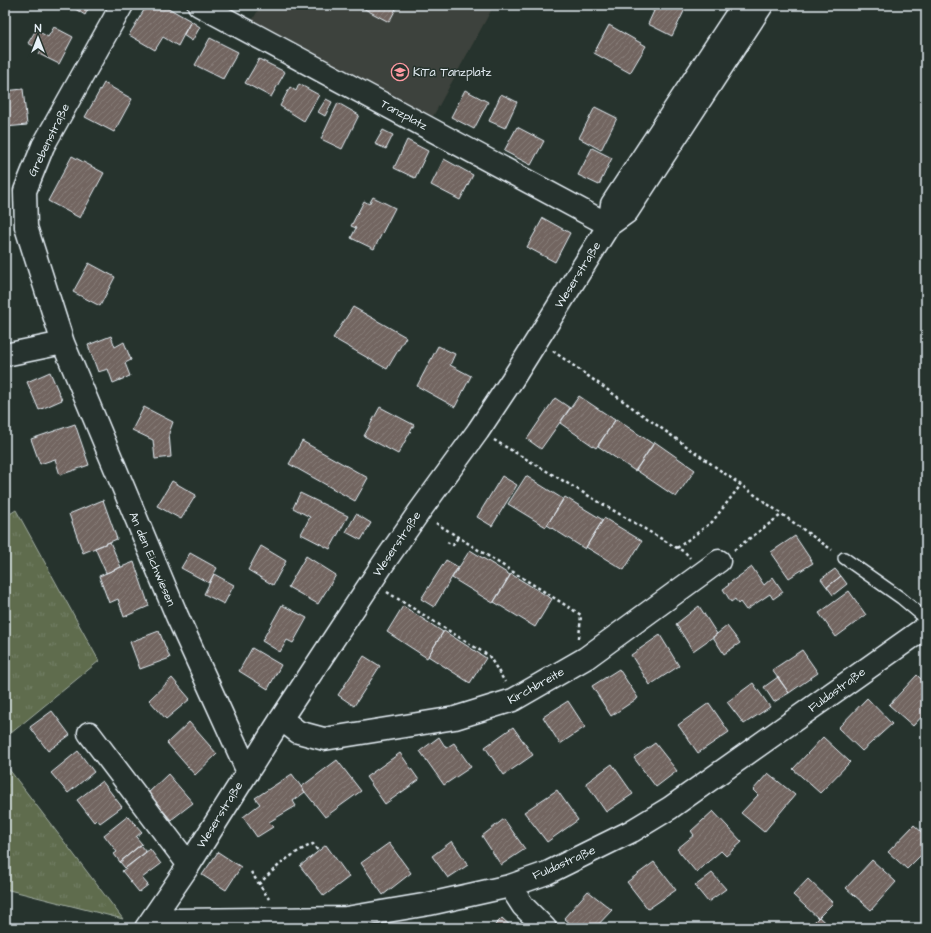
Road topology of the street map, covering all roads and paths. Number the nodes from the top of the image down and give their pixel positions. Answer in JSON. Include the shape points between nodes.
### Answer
{"nodes":[{"id":1,"x":122,"y":5,"type":"edge"},
{"id":2,"x":199,"y":5,"type":"edge"},
{"id":3,"x":743,"y":5,"type":"edge"},
{"id":4,"x":762,"y":5,"type":"edge"},
{"id":5,"x":609,"y":225,"type":"junction"},
{"id":6,"x":538,"y":340,"type":"junction"},
{"id":7,"x":63,"y":343,"type":"junction"},
{"id":8,"x":5,"y":355,"type":"edge"},
{"id":9,"x":478,"y":431,"type":"junction"},
{"id":10,"x":740,"y":486,"type":"junction"},
{"id":11,"x":419,"y":512,"type":"junction"},
{"id":12,"x":781,"y":515,"type":"junction"},
{"id":13,"x":458,"y":537,"type":"junction"},
{"id":14,"x":447,"y":542,"type":"dead end"},
{"id":15,"x":677,"y":548,"type":"junction"},
{"id":16,"x":844,"y":558,"type":"joint"},
{"id":17,"x":710,"y":567,"type":"junction"},
{"id":18,"x":372,"y":582,"type":"junction"},
{"id":19,"x":926,"y":619,"type":"edge"},
{"id":20,"x":926,"y":627,"type":"edge"},
{"id":21,"x":586,"y":658,"type":"junction"},
{"id":22,"x":512,"y":700,"type":"junction"},
{"id":23,"x":281,"y":719,"type":"junction"},
{"id":24,"x":89,"y":732,"type":"dead end"},
{"id":25,"x":248,"y":772,"type":"junction"},
{"id":26,"x":318,"y":851,"type":"dead end"},
{"id":27,"x":189,"y":865,"type":"junction"},
{"id":28,"x":251,"y":872,"type":"dead end"},
{"id":29,"x":259,"y":884,"type":"junction"},
{"id":30,"x":510,"y":886,"type":"junction"},
{"id":31,"x":283,"y":919,"type":"junction"},
{"id":32,"x":150,"y":922,"type":"edge"},
{"id":33,"x":346,"y":923,"type":"edge"},
{"id":34,"x":545,"y":928,"type":"edge"}],
"edges":[{"from":1,"to":7,"type":"street","name":"Grebenstraße","via":[[43,146],[25,191],[26,227]]},
{"from":2,"to":5,"type":"street","name":"Tanzplatz"},
{"from":3,"to":5,"type":"street","name":"Weserstraße","via":[[612,204]]},
{"from":4,"to":5,"type":"street","name":"Weserstraße","via":[[627,212]]},
{"from":5,"to":6,"type":"street","name":"Weserstraße"},
{"from":6,"to":9,"type":"street","name":"Weserstraße"},
{"from":6,"to":10,"type":"path"},
{"from":7,"to":8,"type":"street"},
{"from":7,"to":25,"type":"street","name":"An den Eichwiesen","via":[[176,616]]},
{"from":9,"to":11,"type":"street","name":"Weserstraße"},
{"from":9,"to":15,"type":"path"},
{"from":10,"to":12,"type":"path"},
{"from":10,"to":15,"type":"path","via":[[712,522]]},
{"from":11,"to":13,"type":"path"},
{"from":11,"to":18,"type":"street","name":"Weserstraße"},
{"from":12,"to":16,"type":"path"},
{"from":12,"to":17,"type":"path"},
{"from":13,"to":14,"type":"path","via":[[453,545]]},
{"from":13,"to":21,"type":"path","via":[[581,615],[578,648]]},
{"from":15,"to":17,"type":"path"},
{"from":16,"to":19,"type":"lane"},
{"from":17,"to":21,"type":"street","name":"Kirchbreite"},
{"from":18,"to":22,"type":"path","via":[[489,656],[506,684]]},
{"from":18,"to":23,"type":"street","name":"Weserstraße"},
{"from":20,"to":30,"type":"street","name":"Fuldastraße","via":[[670,808],[577,859]]},
{"from":21,"to":22,"type":"street","name":"Kirchbreite"},
{"from":22,"to":23,"type":"street","name":"Kirchbreite","via":[[455,718],[324,739],[298,732]]},
{"from":23,"to":25,"type":"street","name":"Weserstraße"},
{"from":24,"to":27,"type":"street","name":"Weserstraße"},
{"from":25,"to":27,"type":"street","name":"Weserstraße"},
{"from":26,"to":29,"type":"path","via":[[313,844],[299,850]]},
{"from":27,"to":32,"type":"street","name":"Weserstraße"},
{"from":28,"to":29,"type":"path"},
{"from":29,"to":31,"type":"path"},
{"from":30,"to":33,"type":"street","name":"Fuldastraße"},
{"from":30,"to":34,"type":"street","via":[[523,906]]},
{"from":31,"to":32,"type":"street","name":"Fuldastraße"},
{"from":31,"to":33,"type":"street","name":"Fuldastraße"}]}
